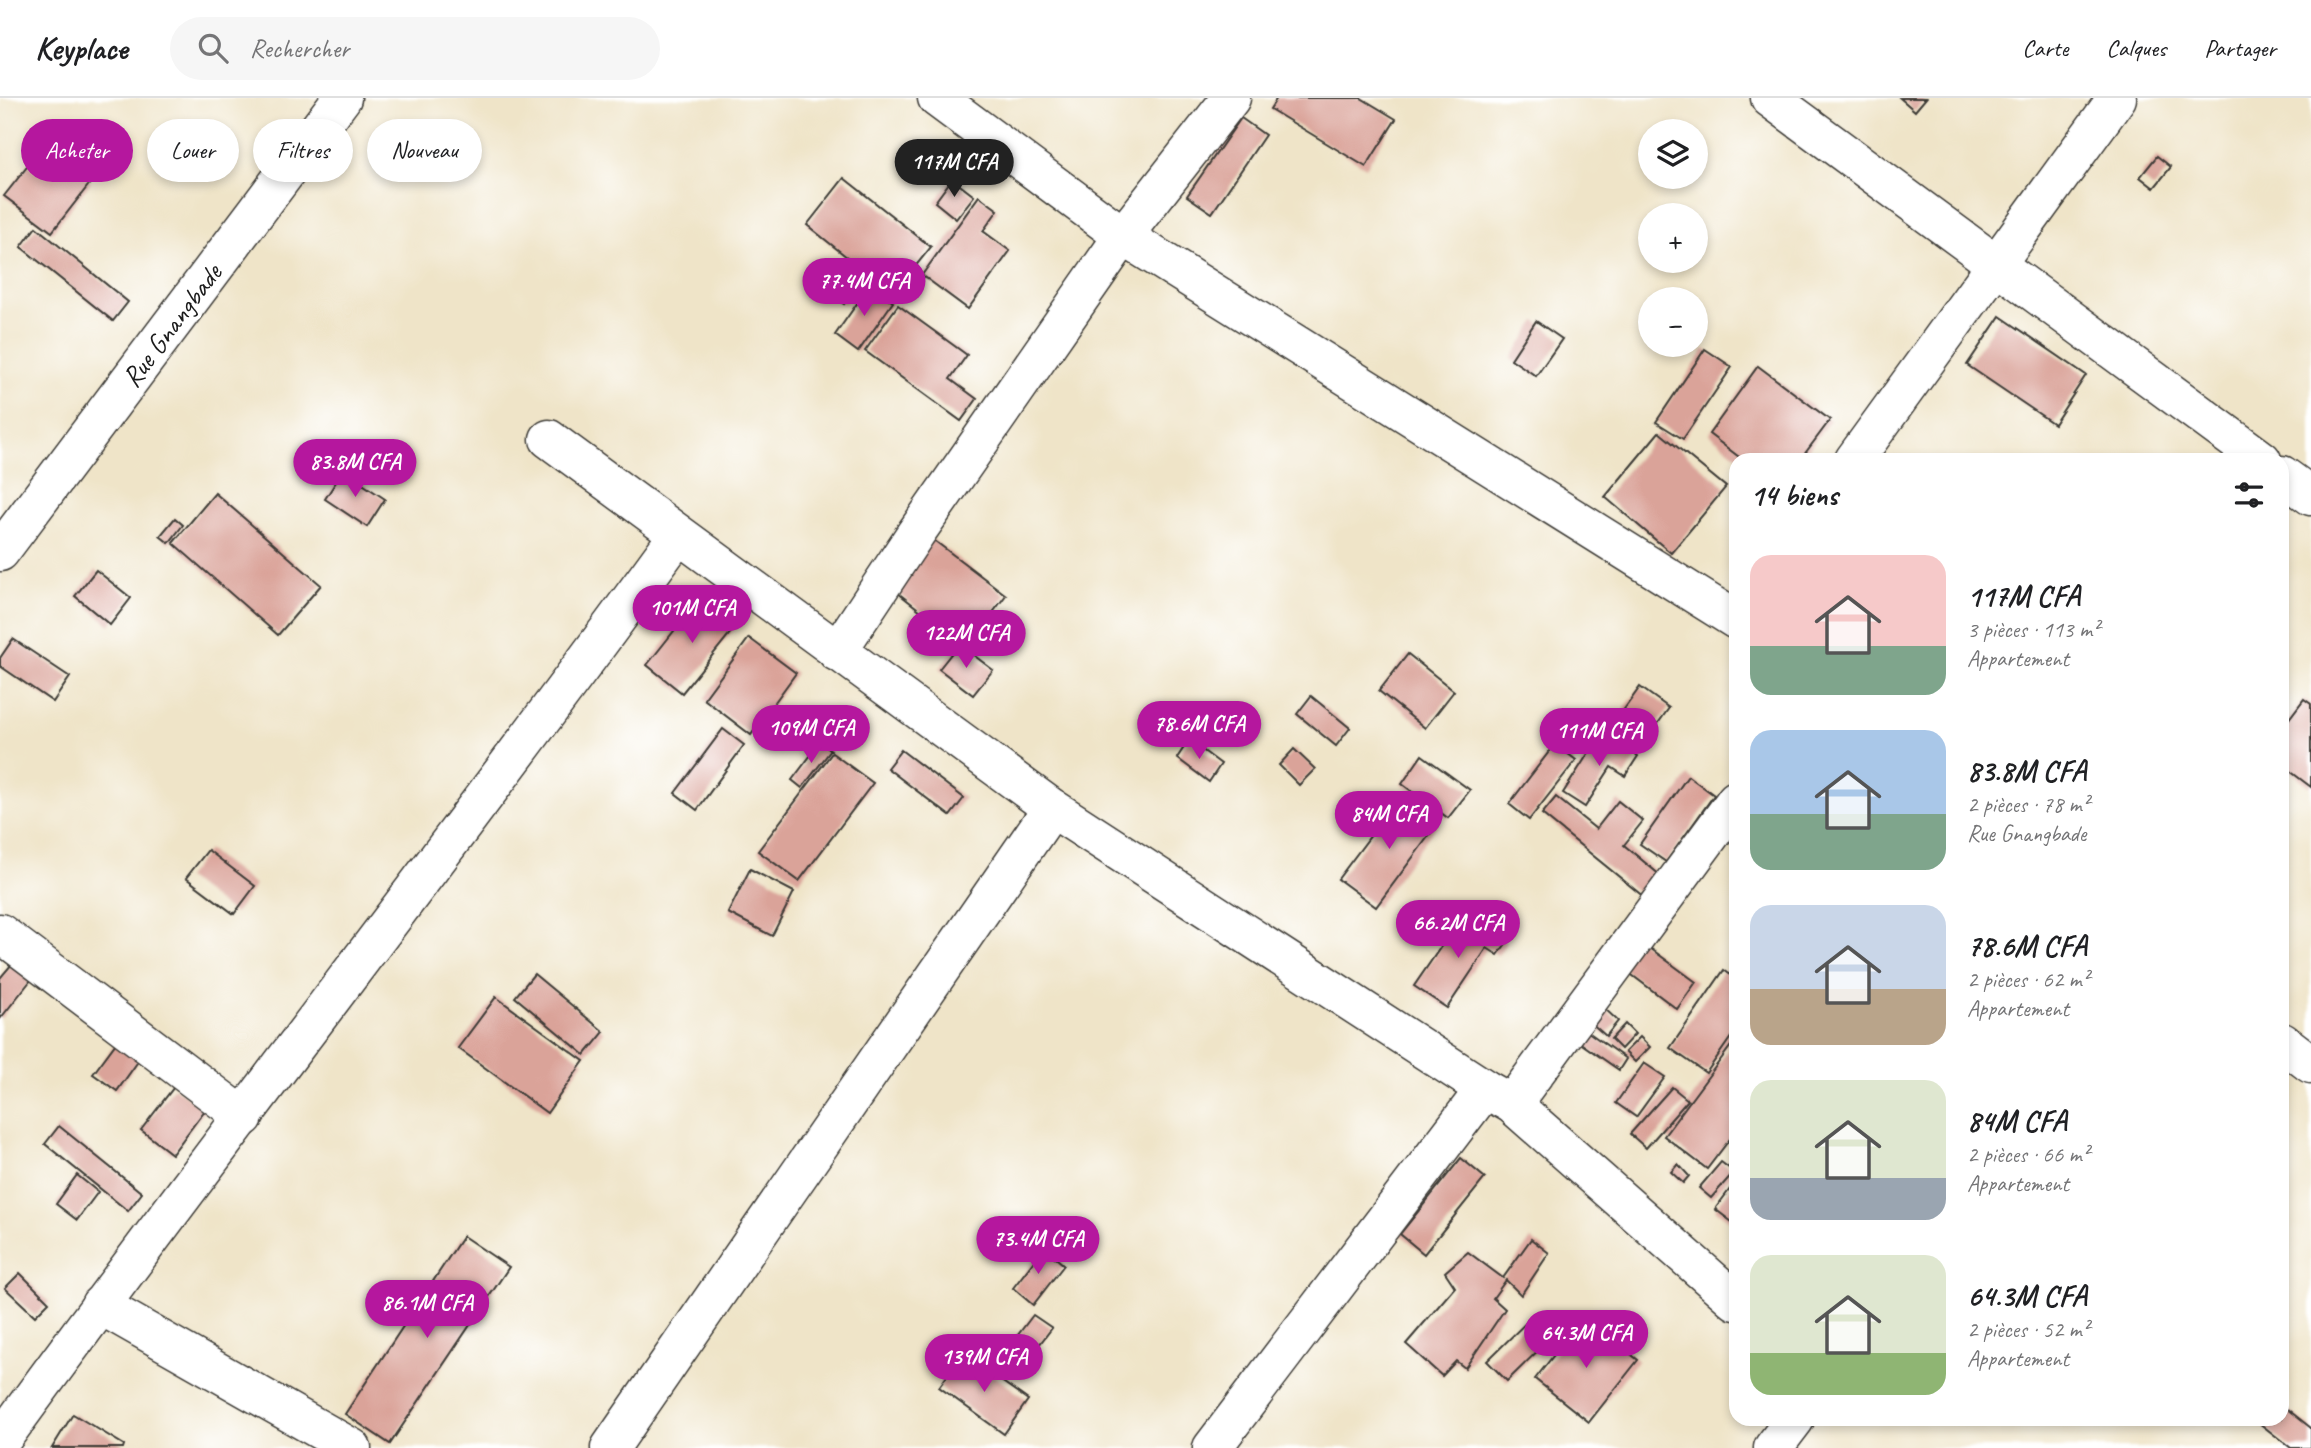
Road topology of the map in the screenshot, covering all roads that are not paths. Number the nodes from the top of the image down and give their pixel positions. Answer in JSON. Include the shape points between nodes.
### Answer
{"nodes":[{"id":1,"x":342,"y":98,"type":"edge"},
{"id":2,"x":937,"y":98,"type":"edge"},
{"id":3,"x":1231,"y":98,"type":"edge"},
{"id":4,"x":1770,"y":98,"type":"edge"},
{"id":5,"x":2117,"y":98,"type":"edge"},
{"id":6,"x":1123,"y":236,"type":"junction"},
{"id":7,"x":1997,"y":264,"type":"junction"},
{"id":8,"x":549,"y":439,"type":"dead end"},
{"id":9,"x":1859,"y":453,"type":"edge"},
{"id":10,"x":2253,"y":453,"type":"edge"},
{"id":11,"x":2289,"y":480,"type":"edge"},
{"id":12,"x":2311,"y":496,"type":"edge"},
{"id":13,"x":678,"y":535,"type":"junction"},
{"id":14,"x":0,"y":552,"type":"edge"},
{"id":15,"x":1729,"y":616,"type":"edge"},
{"id":16,"x":837,"y":652,"type":"junction"},
{"id":17,"x":1052,"y":808,"type":"junction"},
{"id":18,"x":1729,"y":809,"type":"edge"},
{"id":19,"x":0,"y":933,"type":"edge"},
{"id":20,"x":2289,"y":1047,"type":"edge"},
{"id":21,"x":2311,"y":1064,"type":"edge"},
{"id":22,"x":1499,"y":1096,"type":"junction"},
{"id":23,"x":244,"y":1117,"type":"junction"},
{"id":24,"x":1729,"y":1295,"type":"edge"},
{"id":25,"x":100,"y":1304,"type":"junction"},
{"id":26,"x":1790,"y":1426,"type":"edge"},
{"id":27,"x":0,"y":1442,"type":"edge"},
{"id":28,"x":352,"y":1448,"type":"edge"},
{"id":29,"x":610,"y":1448,"type":"edge"},
{"id":30,"x":1212,"y":1448,"type":"edge"},
{"id":31,"x":1773,"y":1448,"type":"edge"}],
"edges":[{"from":1,"to":14,"type":"street","name":"Rue Gnangbade"},
{"from":2,"to":6,"type":"street"},
{"from":3,"to":6,"type":"street"},
{"from":4,"to":7,"type":"street"},
{"from":5,"to":7,"type":"street"},
{"from":6,"to":15,"type":"street"},
{"from":6,"to":16,"type":"street"},
{"from":7,"to":9,"type":"street"},
{"from":7,"to":10,"type":"street"},
{"from":8,"to":13,"type":"street"},
{"from":11,"to":12,"type":"street"},
{"from":13,"to":16,"type":"street"},
{"from":13,"to":23,"type":"street"},
{"from":16,"to":17,"type":"street"},
{"from":17,"to":22,"type":"street"},
{"from":17,"to":29,"type":"street"},
{"from":18,"to":22,"type":"street"},
{"from":19,"to":23,"type":"street"},
{"from":20,"to":21,"type":"street"},
{"from":22,"to":24,"type":"street"},
{"from":22,"to":30,"type":"street"},
{"from":23,"to":25,"type":"street"},
{"from":25,"to":27,"type":"street"},
{"from":25,"to":28,"type":"street"},
{"from":26,"to":31,"type":"street"}]}
